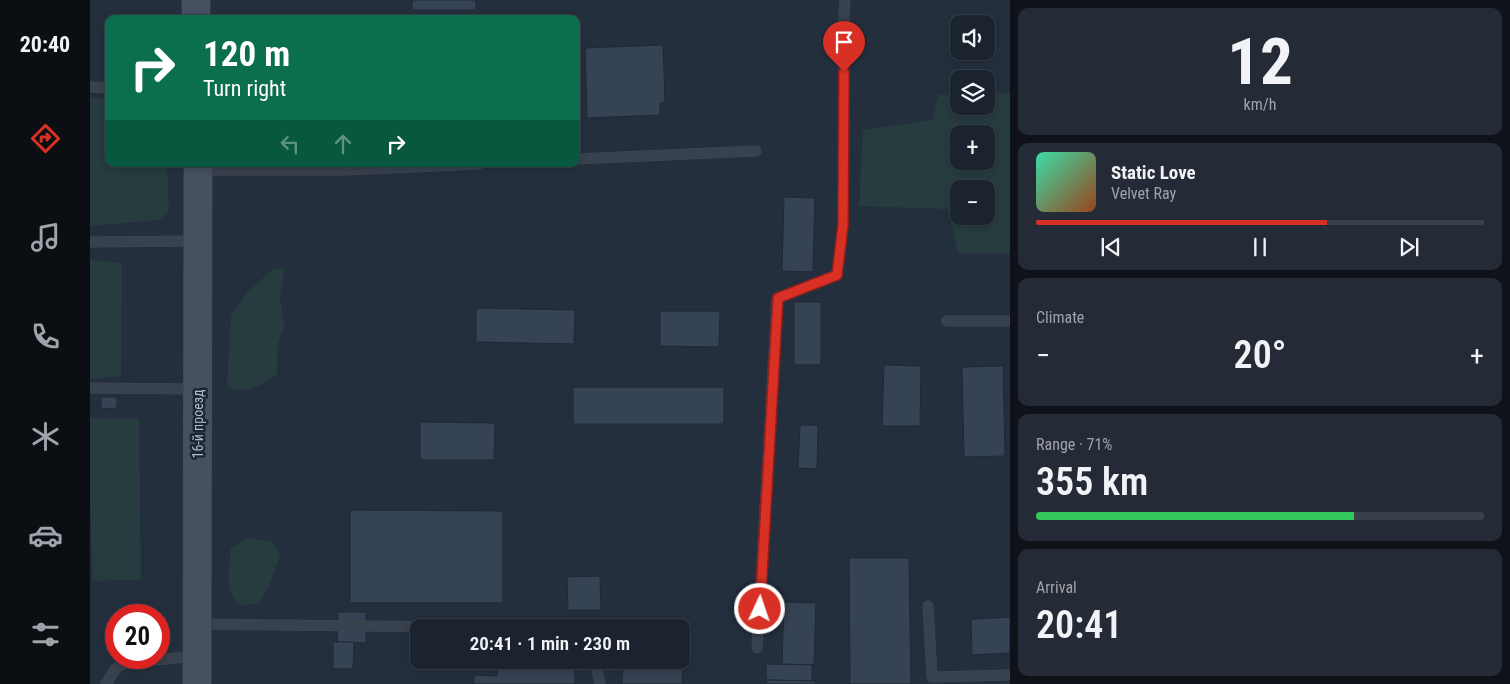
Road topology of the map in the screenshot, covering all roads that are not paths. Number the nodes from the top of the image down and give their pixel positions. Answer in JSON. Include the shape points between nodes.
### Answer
{"nodes":[{"id":1,"x":196,"y":0,"type":"edge"},
{"id":2,"x":845,"y":0,"type":"edge"},
{"id":3,"x":196,"y":15,"type":"edge"},
{"id":4,"x":90,"y":87,"type":"edge"},
{"id":5,"x":105,"y":88,"type":"edge"},
{"id":6,"x":756,"y":151,"type":"dead end"},
{"id":7,"x":580,"y":159,"type":"edge"},
{"id":8,"x":198,"y":167,"type":"edge"},
{"id":9,"x":413,"y":167,"type":"edge"},
{"id":10,"x":198,"y":241,"type":"junction"},
{"id":11,"x":90,"y":242,"type":"edge"},
{"id":12,"x":947,"y":320,"type":"dead end"},
{"id":13,"x":1010,"y":321,"type":"edge"},
{"id":14,"x":90,"y":388,"type":"edge"},
{"id":15,"x":198,"y":389,"type":"junction"},
{"id":16,"x":928,"y":606,"type":"dead end"},
{"id":17,"x":197,"y":624,"type":"junction"},
{"id":18,"x":410,"y":626,"type":"edge"},
{"id":19,"x":757,"y":648,"type":"dead end"},
{"id":20,"x":197,"y":656,"type":"junction"},
{"id":21,"x":597,"y":669,"type":"edge"},
{"id":22,"x":1010,"y":675,"type":"edge"},
{"id":23,"x":106,"y":684,"type":"edge"},
{"id":24,"x":197,"y":684,"type":"edge"},
{"id":25,"x":600,"y":684,"type":"edge"}],
"edges":[{"from":1,"to":3,"type":"street"},
{"from":2,"to":19,"type":"lane","via":[[843,225],[837,275],[778,298]]},
{"from":4,"to":5,"type":"lane"},
{"from":6,"to":7,"type":"lane"},
{"from":8,"to":9,"type":"lane","via":[[346,170]]},
{"from":8,"to":10,"type":"street","name":"16-й проезд"},
{"from":10,"to":11,"type":"lane"},
{"from":10,"to":15,"type":"street","name":"16-й проезд"},
{"from":12,"to":13,"type":"lane"},
{"from":14,"to":15,"type":"lane"},
{"from":15,"to":17,"type":"street","name":"16-й проезд"},
{"from":16,"to":22,"type":"lane","via":[[932,677]]},
{"from":17,"to":18,"type":"lane"},
{"from":17,"to":20,"type":"street","name":"16-й проезд"},
{"from":20,"to":23,"type":"lane","via":[[125,663],[116,668]]},
{"from":20,"to":24,"type":"street","name":"16-й проезд"},
{"from":21,"to":25,"type":"lane"}]}
